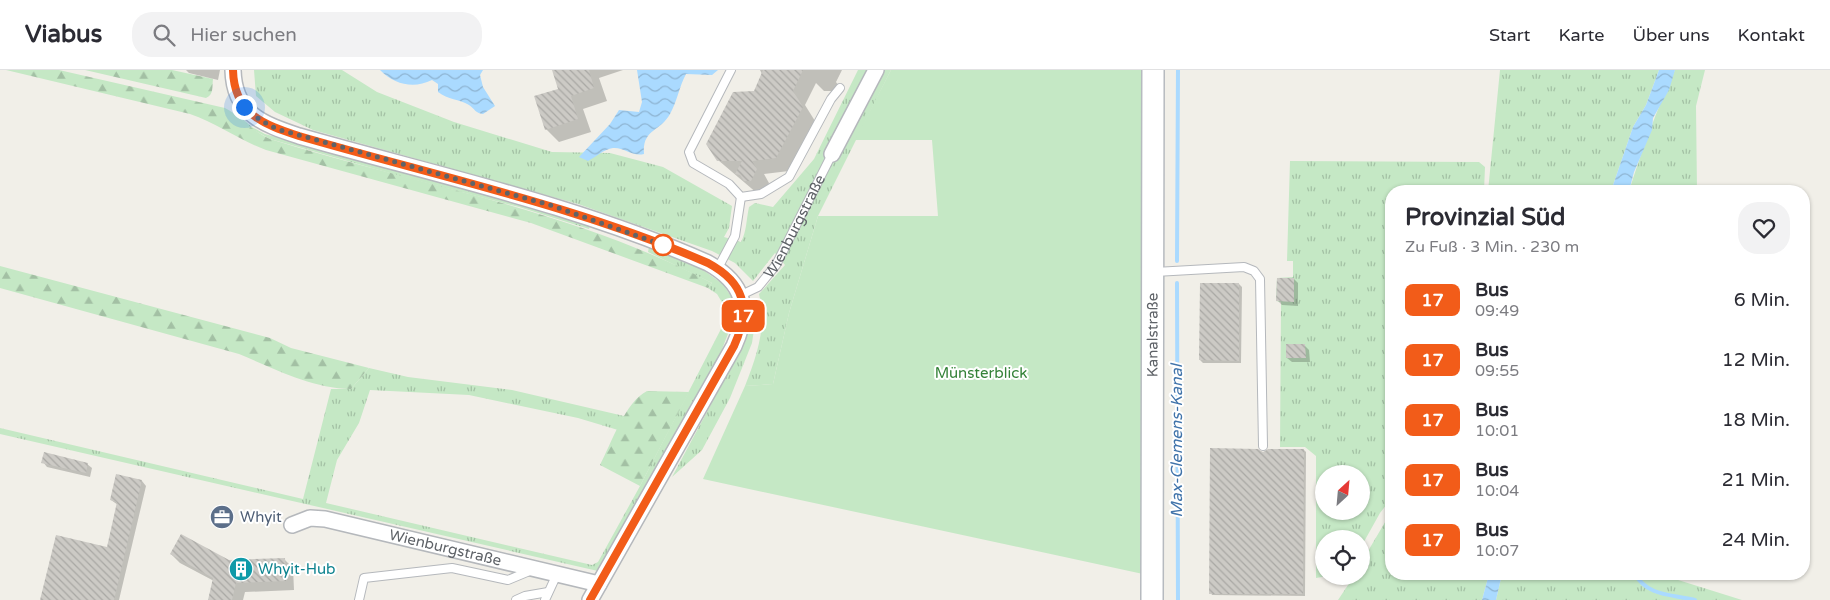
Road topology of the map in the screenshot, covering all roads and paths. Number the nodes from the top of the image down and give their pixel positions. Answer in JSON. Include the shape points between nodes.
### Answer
{"nodes":[{"id":1,"x":233,"y":70,"type":"edge"},
{"id":2,"x":731,"y":70,"type":"edge"},
{"id":3,"x":876,"y":70,"type":"edge"},
{"id":4,"x":1153,"y":70,"type":"edge"},
{"id":5,"x":840,"y":88,"type":"dead end"},
{"id":6,"x":832,"y":154,"type":"joint"},
{"id":7,"x":742,"y":197,"type":"junction"},
{"id":8,"x":718,"y":268,"type":"junction"},
{"id":9,"x":1153,"y":272,"type":"junction"},
{"id":10,"x":741,"y":295,"type":"junction"},
{"id":11,"x":1263,"y":446,"type":"dead end"},
{"id":12,"x":292,"y":525,"type":"dead end"},
{"id":13,"x":536,"y":569,"type":"junction"},
{"id":14,"x":557,"y":574,"type":"junction"},
{"id":15,"x":599,"y":584,"type":"junction"},
{"id":16,"x":546,"y":596,"type":"edge"},
{"id":17,"x":359,"y":600,"type":"edge"},
{"id":18,"x":516,"y":600,"type":"edge"},
{"id":19,"x":590,"y":600,"type":"edge"},
{"id":20,"x":1152,"y":600,"type":"edge"}],
"edges":[{"from":1,"to":8,"type":"street","via":[[236,92],[244,107],[277,129],[562,209]]},
{"from":2,"to":7,"type":"lane","via":[[689,152],[693,163],[729,184]]},
{"from":3,"to":6,"type":"street","name":"Wienburgstraße"},
{"from":4,"to":9,"type":"main road","name":"Kanalstraße","via":[[1149,236]]},
{"from":5,"to":7,"type":"lane","via":[[789,177],[761,194]]},
{"from":6,"to":10,"type":"lane","name":"Wienburgstraße","via":[[776,265],[758,286]]},
{"from":7,"to":8,"type":"lane","via":[[735,236]]},
{"from":8,"to":10,"type":"street","via":[[732,280]]},
{"from":9,"to":11,"type":"lane","via":[[1244,267],[1254,271],[1260,279]]},
{"from":9,"to":20,"type":"main road","name":"Kanalstraße"},
{"from":10,"to":15,"type":"street","via":[[743,320],[734,346]]},
{"from":12,"to":13,"type":"street","name":"Wienburgstraße","via":[[310,518],[325,519]]},
{"from":13,"to":14,"type":"street","name":"Wienburgstraße"},
{"from":13,"to":17,"type":"lane","via":[[508,580],[452,568],[364,578]]},
{"from":14,"to":15,"type":"street","name":"Wienburgstraße"},
{"from":14,"to":16,"type":"lane"},
{"from":15,"to":19,"type":"street"},
{"from":16,"to":18,"type":"lane","via":[[526,596]]}]}
